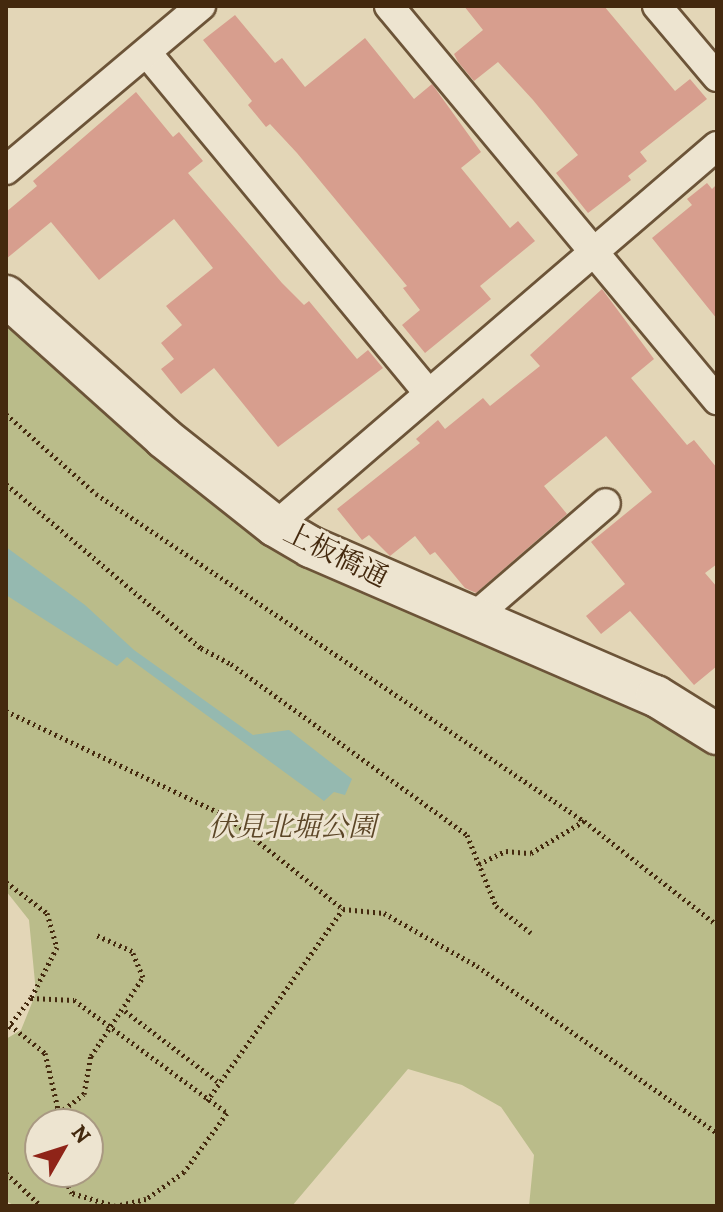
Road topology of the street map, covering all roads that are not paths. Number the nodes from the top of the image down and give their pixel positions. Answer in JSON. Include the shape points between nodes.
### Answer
{"nodes":[{"id":1,"x":201,"y":6,"type":"edge"},
{"id":2,"x":389,"y":6,"type":"edge"},
{"id":3,"x":657,"y":6,"type":"edge"},
{"id":4,"x":147,"y":53,"type":"junction"},
{"id":5,"x":717,"y":77,"type":"edge"},
{"id":6,"x":717,"y":146,"type":"edge"},
{"id":7,"x":6,"y":170,"type":"edge"},
{"id":8,"x":593,"y":248,"type":"junction"},
{"id":9,"x":6,"y":296,"type":"edge"},
{"id":10,"x":427,"y":392,"type":"junction"},
{"id":11,"x":717,"y":400,"type":"edge"},
{"id":12,"x":606,"y":503,"type":"dead end"},
{"id":13,"x":275,"y":526,"type":"junction"},
{"id":14,"x":474,"y":617,"type":"junction"},
{"id":15,"x":717,"y":734,"type":"edge"}],
"edges":[{"from":1,"to":4,"type":"street"},
{"from":2,"to":8,"type":"street"},
{"from":3,"to":5,"type":"street"},
{"from":4,"to":7,"type":"street"},
{"from":4,"to":10,"type":"street"},
{"from":6,"to":8,"type":"street"},
{"from":8,"to":10,"type":"street"},
{"from":8,"to":11,"type":"street"},
{"from":9,"to":13,"type":"street","name":"上板橋通","via":[[164,438]]},
{"from":10,"to":13,"type":"street"},
{"from":12,"to":14,"type":"street"},
{"from":13,"to":14,"type":"street","name":"上板橋通","via":[[311,547]]},
{"from":14,"to":15,"type":"street","name":"上板橋通","via":[[656,696]]}]}
